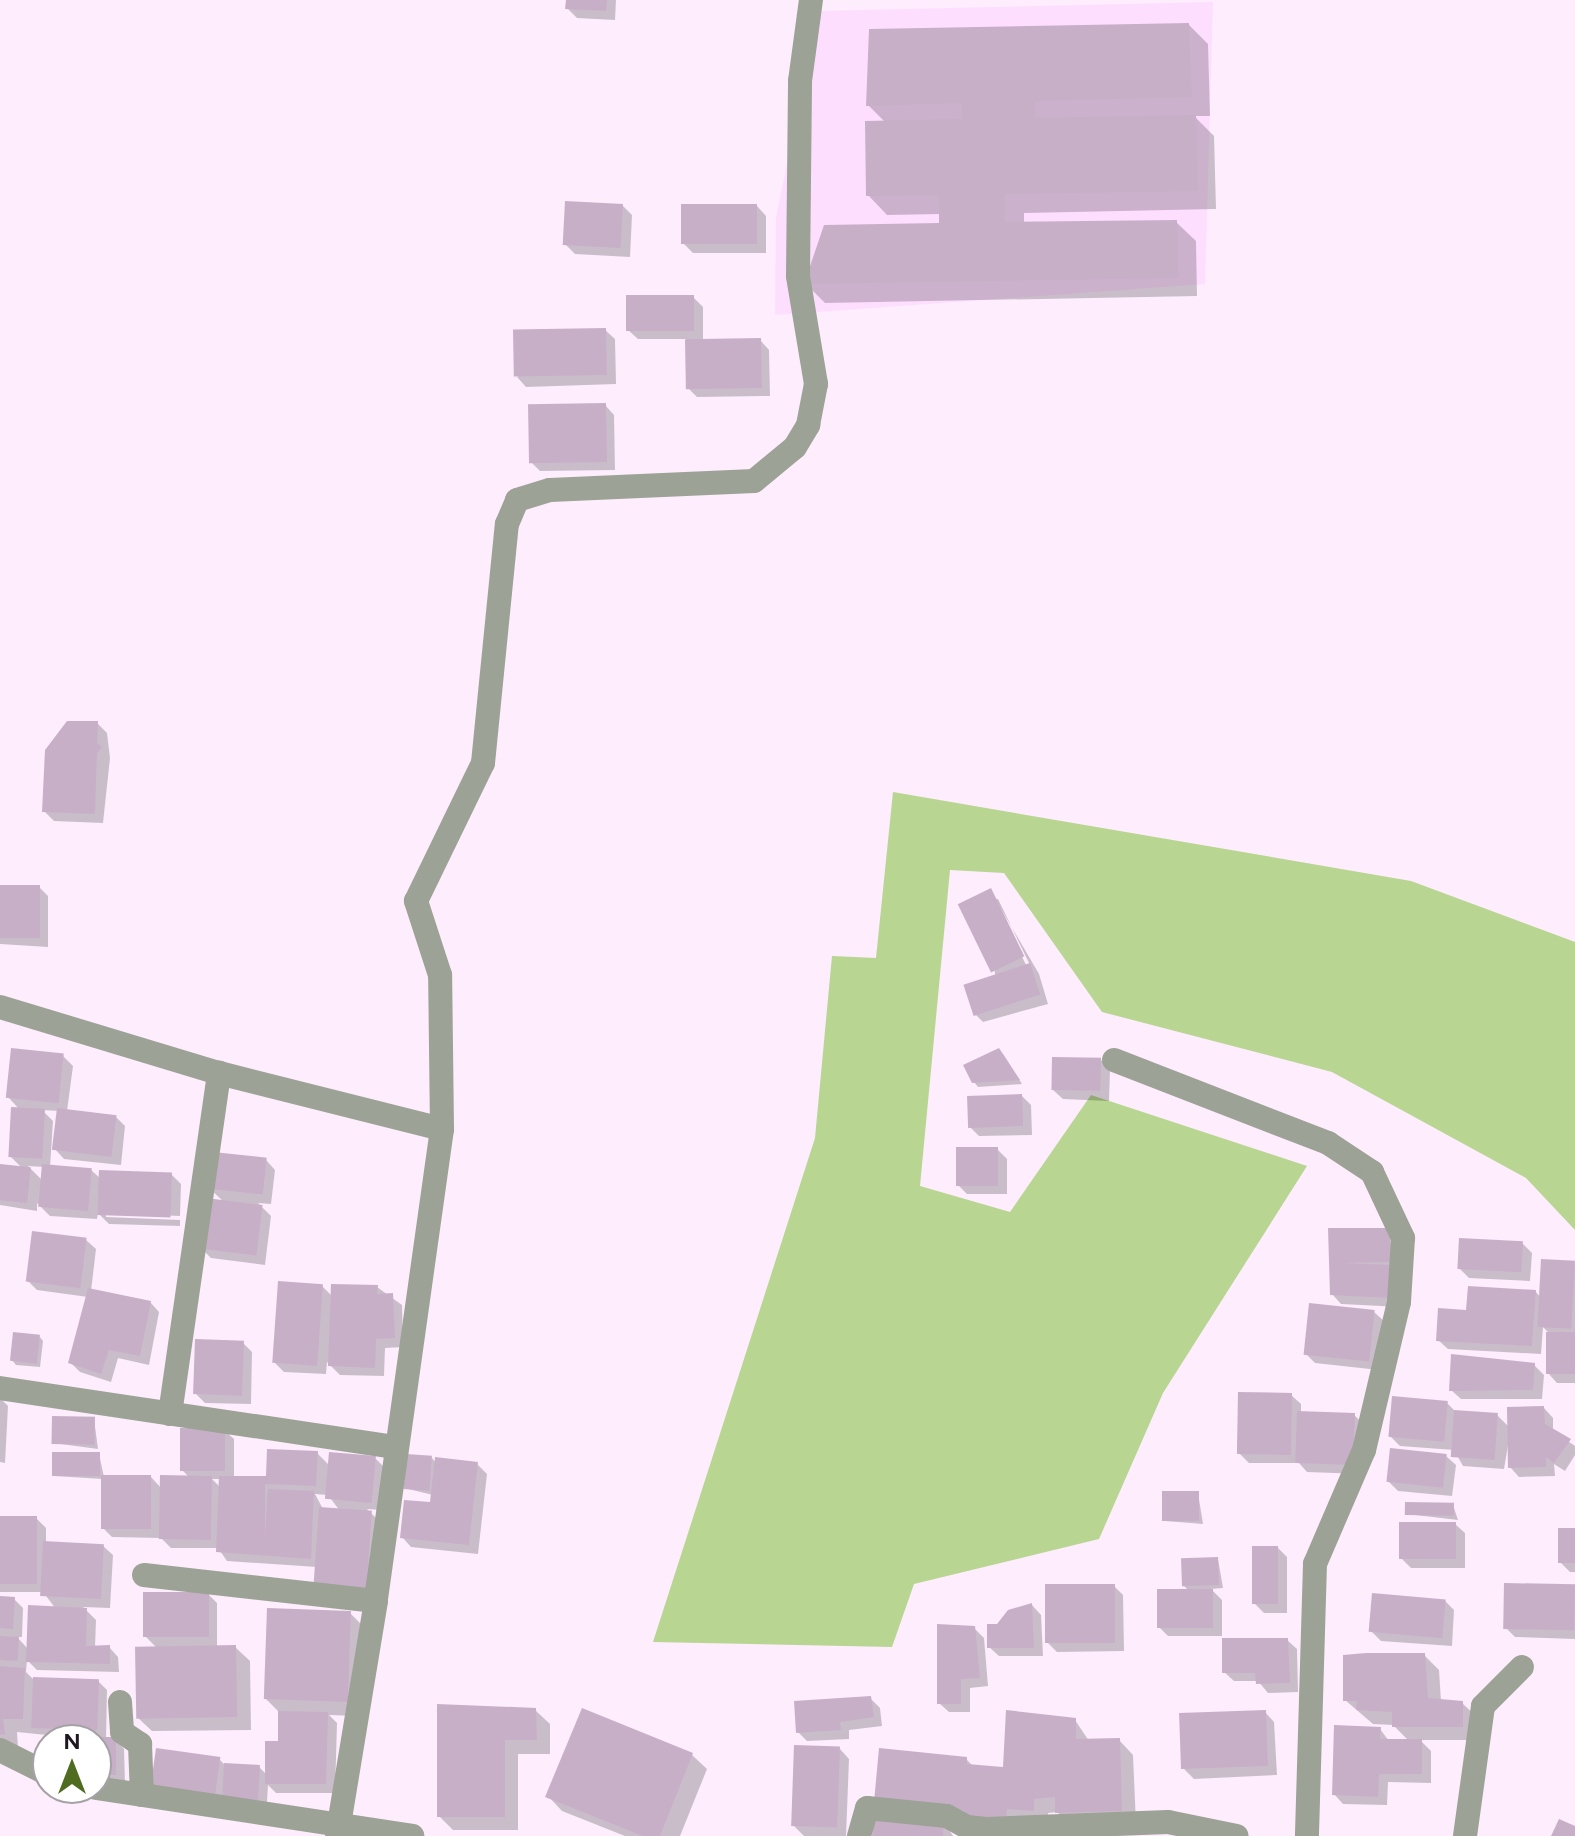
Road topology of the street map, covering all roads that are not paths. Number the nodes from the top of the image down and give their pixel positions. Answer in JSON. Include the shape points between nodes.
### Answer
{"nodes":[{"id":1,"x":811,"y":0,"type":"edge"},
{"id":2,"x":0,"y":1007,"type":"edge"},
{"id":3,"x":1114,"y":1060,"type":"dead end"},
{"id":4,"x":219,"y":1073,"type":"junction"},
{"id":5,"x":442,"y":1129,"type":"junction"},
{"id":6,"x":0,"y":1388,"type":"edge"},
{"id":7,"x":170,"y":1414,"type":"junction"},
{"id":8,"x":394,"y":1447,"type":"junction"},
{"id":9,"x":144,"y":1575,"type":"dead end"},
{"id":10,"x":376,"y":1601,"type":"junction"},
{"id":11,"x":1522,"y":1667,"type":"dead end"},
{"id":12,"x":120,"y":1702,"type":"dead end"},
{"id":13,"x":0,"y":1750,"type":"edge"},
{"id":14,"x":32,"y":1766,"type":"edge"},
{"id":15,"x":112,"y":1790,"type":"edge"},
{"id":16,"x":142,"y":1795,"type":"junction"},
{"id":17,"x":338,"y":1831,"type":"edge"},
{"id":18,"x":412,"y":1836,"type":"edge"},
{"id":19,"x":859,"y":1836,"type":"edge"},
{"id":20,"x":1237,"y":1836,"type":"edge"},
{"id":21,"x":1307,"y":1836,"type":"edge"},
{"id":22,"x":1465,"y":1836,"type":"edge"}],
"edges":[{"from":1,"to":5,"type":"street","via":[[800,81],[798,261],[816,384],[808,425],[795,447],[754,481],[550,490],[517,500],[507,524],[483,763],[416,901],[440,975]]},
{"from":2,"to":4,"type":"street"},
{"from":3,"to":21,"type":"street","via":[[1328,1143],[1372,1172],[1403,1238],[1399,1302],[1364,1450],[1315,1564]]},
{"from":4,"to":5,"type":"street"},
{"from":4,"to":7,"type":"street"},
{"from":5,"to":8,"type":"street"},
{"from":6,"to":7,"type":"street"},
{"from":7,"to":8,"type":"street"},
{"from":8,"to":10,"type":"street"},
{"from":9,"to":10,"type":"street"},
{"from":10,"to":17,"type":"street"},
{"from":11,"to":22,"type":"street","via":[[1483,1706]]},
{"from":12,"to":16,"type":"street","via":[[122,1732],[140,1744]]},
{"from":13,"to":14,"type":"street"},
{"from":15,"to":16,"type":"street"},
{"from":16,"to":17,"type":"street"},
{"from":17,"to":18,"type":"street"},
{"from":19,"to":20,"type":"street","via":[[867,1808],[947,1816],[986,1829],[1168,1822]]}]}
